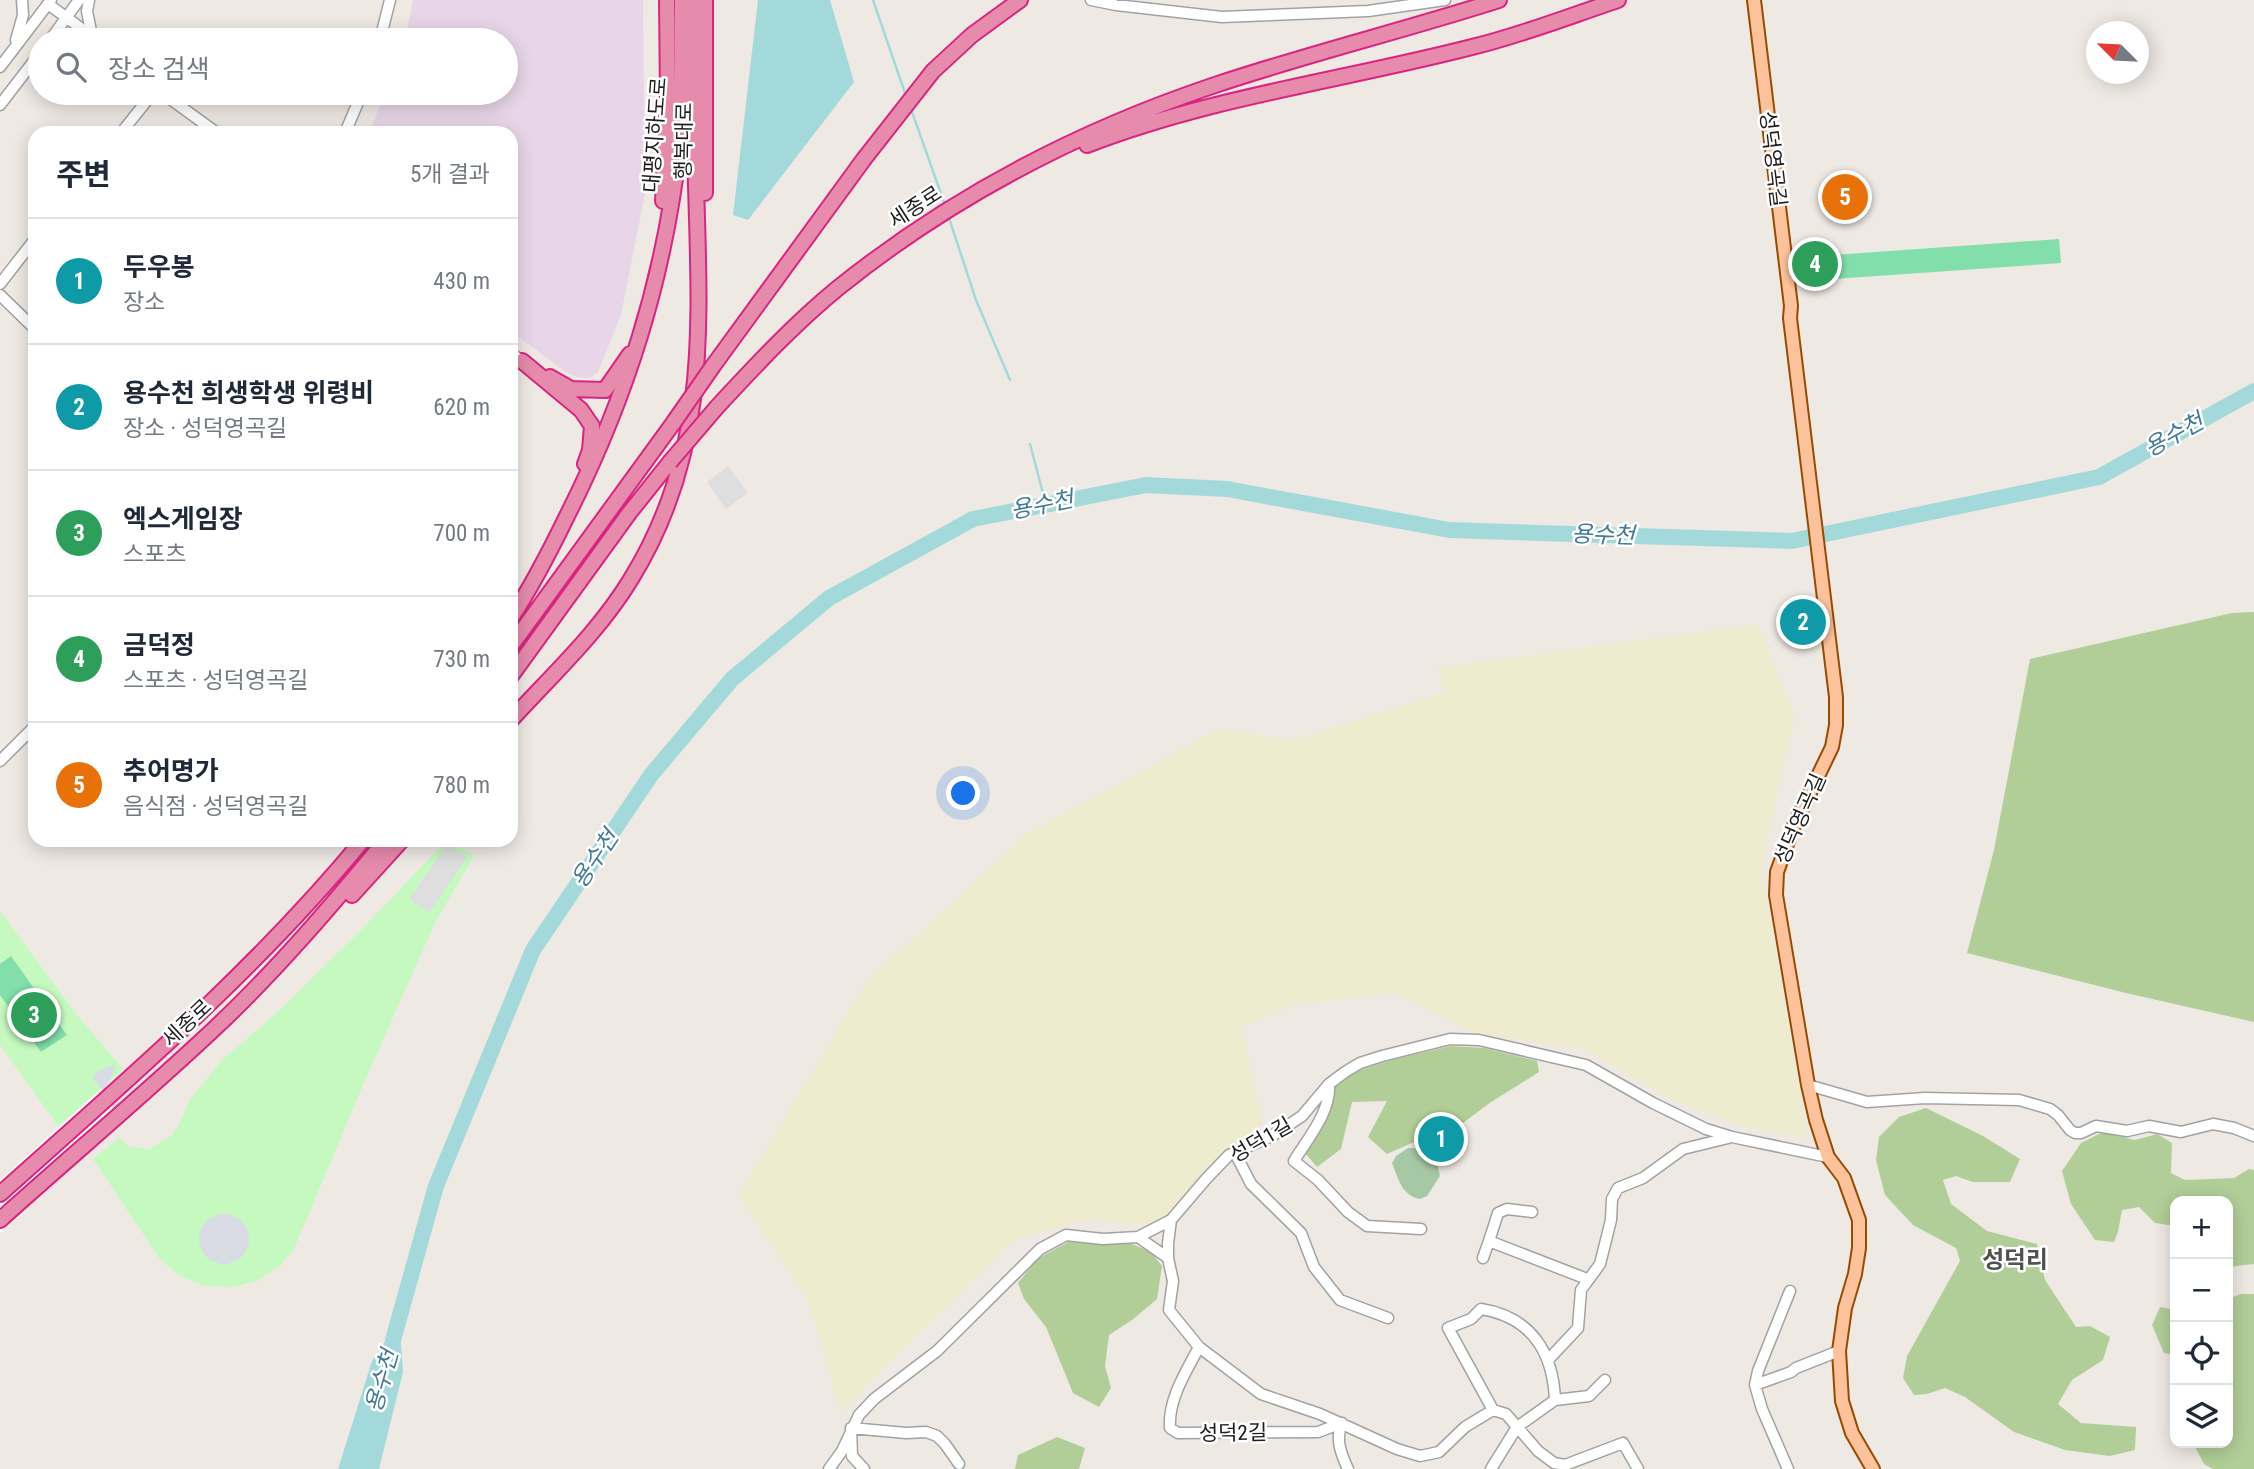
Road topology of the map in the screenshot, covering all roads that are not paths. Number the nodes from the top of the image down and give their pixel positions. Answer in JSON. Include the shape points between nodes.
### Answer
{"nodes":[{"id":1,"x":22,"y":0,"type":"edge"},
{"id":2,"x":79,"y":0,"type":"edge"},
{"id":3,"x":89,"y":0,"type":"edge"},
{"id":4,"x":390,"y":0,"type":"edge"},
{"id":5,"x":667,"y":0,"type":"edge"},
{"id":6,"x":682,"y":0,"type":"edge"},
{"id":7,"x":693,"y":0,"type":"edge"},
{"id":8,"x":705,"y":0,"type":"edge"},
{"id":9,"x":1020,"y":0,"type":"edge"},
{"id":10,"x":1091,"y":0,"type":"edge"},
{"id":11,"x":1445,"y":0,"type":"edge"},
{"id":12,"x":1499,"y":0,"type":"edge"},
{"id":13,"x":1618,"y":0,"type":"edge"},
{"id":14,"x":1754,"y":0,"type":"edge"},
{"id":15,"x":49,"y":2,"type":"edge"},
{"id":16,"x":67,"y":18,"type":"junction"},
{"id":17,"x":30,"y":28,"type":"edge"},
{"id":18,"x":59,"y":28,"type":"edge"},
{"id":19,"x":80,"y":28,"type":"edge"},
{"id":20,"x":91,"y":28,"type":"edge"},
{"id":21,"x":383,"y":28,"type":"edge"},
{"id":22,"x":28,"y":30,"type":"edge"},
{"id":23,"x":12,"y":52,"type":"junction"},
{"id":24,"x":0,"y":66,"type":"edge"},
{"id":25,"x":28,"y":69,"type":"edge"},
{"id":26,"x":0,"y":105,"type":"edge"},
{"id":27,"x":143,"y":105,"type":"edge"},
{"id":28,"x":178,"y":105,"type":"edge"},
{"id":29,"x":357,"y":105,"type":"edge"},
{"id":30,"x":127,"y":126,"type":"edge"},
{"id":31,"x":207,"y":126,"type":"edge"},
{"id":32,"x":348,"y":126,"type":"edge"},
{"id":33,"x":1007,"y":175,"type":"junction"},
{"id":34,"x":28,"y":248,"type":"edge"},
{"id":35,"x":658,"y":272,"type":"junction"},
{"id":36,"x":699,"y":282,"type":"junction"},
{"id":37,"x":0,"y":284,"type":"edge"},
{"id":38,"x":0,"y":295,"type":"edge"},
{"id":39,"x":28,"y":322,"type":"edge"},
{"id":40,"x":644,"y":328,"type":"junction"},
{"id":41,"x":518,"y":358,"type":"edge"},
{"id":42,"x":518,"y":359,"type":"edge"},
{"id":43,"x":573,"y":504,"type":"junction"},
{"id":44,"x":518,"y":605,"type":"edge"},
{"id":45,"x":518,"y":636,"type":"edge"},
{"id":46,"x":518,"y":666,"type":"edge"},
{"id":47,"x":518,"y":712,"type":"edge"},
{"id":48,"x":28,"y":733,"type":"edge"},
{"id":49,"x":0,"y":761,"type":"edge"},
{"id":50,"x":357,"y":847,"type":"edge"},
{"id":51,"x":380,"y":847,"type":"edge"},
{"id":52,"x":396,"y":847,"type":"edge"},
{"id":53,"x":215,"y":1028,"type":"junction"},
{"id":54,"x":1329,"y":1084,"type":"junction"},
{"id":55,"x":1808,"y":1085,"type":"junction"},
{"id":56,"x":2254,"y":1136,"type":"edge"},
{"id":57,"x":1732,"y":1137,"type":"junction"},
{"id":58,"x":1236,"y":1153,"type":"junction"},
{"id":59,"x":1828,"y":1157,"type":"junction"},
{"id":60,"x":0,"y":1194,"type":"edge"},
{"id":61,"x":1532,"y":1212,"type":"dead end"},
{"id":62,"x":0,"y":1220,"type":"edge"},
{"id":63,"x":1171,"y":1220,"type":"junction"},
{"id":64,"x":1421,"y":1229,"type":"dead end"},
{"id":65,"x":1138,"y":1237,"type":"junction"},
{"id":66,"x":1489,"y":1241,"type":"junction"},
{"id":67,"x":1168,"y":1258,"type":"junction"},
{"id":68,"x":1483,"y":1258,"type":"dead end"},
{"id":69,"x":1587,"y":1279,"type":"junction"},
{"id":70,"x":1790,"y":1291,"type":"dead end"},
{"id":71,"x":1388,"y":1318,"type":"dead end"},
{"id":72,"x":1199,"y":1347,"type":"junction"},
{"id":73,"x":1839,"y":1351,"type":"junction"},
{"id":74,"x":1548,"y":1360,"type":"junction"},
{"id":75,"x":1605,"y":1380,"type":"dead end"},
{"id":76,"x":1755,"y":1385,"type":"junction"},
{"id":77,"x":1555,"y":1400,"type":"junction"},
{"id":78,"x":1493,"y":1410,"type":"junction"},
{"id":79,"x":1342,"y":1423,"type":"junction"},
{"id":80,"x":1517,"y":1427,"type":"junction"},
{"id":81,"x":851,"y":1428,"type":"junction"},
{"id":82,"x":959,"y":1464,"type":"dead end"},
{"id":83,"x":829,"y":1469,"type":"edge"},
{"id":84,"x":864,"y":1469,"type":"edge"},
{"id":85,"x":1348,"y":1469,"type":"edge"},
{"id":86,"x":1491,"y":1469,"type":"edge"},
{"id":87,"x":1638,"y":1469,"type":"edge"},
{"id":88,"x":1788,"y":1469,"type":"edge"},
{"id":89,"x":1873,"y":1469,"type":"edge"}],
"edges":[{"from":1,"to":23,"type":"street","via":[[23,15]]},
{"from":2,"to":16,"type":"street"},
{"from":3,"to":20,"type":"street","via":[[86,11]]},
{"from":4,"to":21,"type":"street"},
{"from":5,"to":35,"type":"highway","name":"행복대로","via":[[668,96]]},
{"from":6,"to":35,"type":"highway","name":"대평지하도로","via":[[679,145]]},
{"from":7,"to":36,"type":"highway","name":"대평지하도로"},
{"from":8,"to":36,"type":"highway","name":"행복대로","via":[[706,146]]},
{"from":9,"to":45,"type":"highway","bridge":true,"via":[[933,71],[889,126]]},
{"from":10,"to":11,"type":"street","via":[[1222,17],[1368,11]]},
{"from":12,"to":33,"type":"highway","name":"세종로","via":[[1214,85],[1134,115]]},
{"from":13,"to":33,"type":"highway","via":[[1474,47],[1154,121]]},
{"from":14,"to":55,"type":"main road","name":"성덕영곡길","via":[[1836,697],[1832,747],[1777,872],[1776,895]]},
{"from":15,"to":16,"type":"street"},
{"from":15,"to":17,"type":"street"},
{"from":16,"to":18,"type":"street"},
{"from":16,"to":19,"type":"street"},
{"from":22,"to":23,"type":"street"},
{"from":23,"to":24,"type":"street"},
{"from":25,"to":26,"type":"street"},
{"from":27,"to":30,"type":"street"},
{"from":28,"to":31,"type":"street"},
{"from":29,"to":32,"type":"street"},
{"from":33,"to":46,"type":"highway","name":"세종로","bridge":true,"via":[[922,226],[836,290],[793,329],[670,461]]},
{"from":34,"to":37,"type":"street"},
{"from":35,"to":40,"type":"highway"},
{"from":36,"to":47,"type":"highway","via":[[693,412],[672,498],[631,580],[580,646]]},
{"from":38,"to":39,"type":"street"},
{"from":40,"to":41,"type":"highway","via":[[605,390],[571,388]]},
{"from":40,"to":43,"type":"highway","via":[[605,437]]},
{"from":42,"to":43,"type":"highway","via":[[581,410],[592,426],[590,450]]},
{"from":43,"to":44,"type":"highway"},
{"from":48,"to":49,"type":"street"},
{"from":50,"to":60,"type":"highway","name":"세종로","via":[[206,1009]]},
{"from":51,"to":53,"type":"highway","name":"세종로"},
{"from":52,"to":53,"type":"highway","via":[[306,944]]},
{"from":53,"to":62,"type":"highway","name":"세종로"},
{"from":54,"to":57,"type":"street","name":"성덕1길","via":[[1352,1067],[1382,1056],[1450,1039],[1479,1040],[1586,1065],[1653,1103]]},
{"from":54,"to":58,"type":"street","name":"성덕1길","via":[[1302,1116]]},
{"from":54,"to":64,"type":"street","via":[[1330,1097],[1294,1161],[1367,1226]]},
{"from":55,"to":56,"type":"street","via":[[1867,1102],[2019,1100],[2050,1109],[2075,1133],[2096,1126],[2126,1131],[2149,1126],[2181,1132],[2213,1124]]},
{"from":55,"to":59,"type":"main road","name":"성덕영곡길"},
{"from":57,"to":59,"type":"street","name":"성덕1길"},
{"from":57,"to":69,"type":"street","name":"성덕1길","via":[[1683,1149],[1643,1178],[1618,1188],[1600,1264]]},
{"from":58,"to":63,"type":"street","name":"성덕1길","via":[[1229,1155]]},
{"from":58,"to":71,"type":"street","via":[[1251,1184],[1301,1233],[1314,1267],[1340,1300]]},
{"from":59,"to":73,"type":"main road","name":"성덕영곡길","via":[[1844,1178],[1859,1220],[1856,1274]]},
{"from":61,"to":66,"type":"street","via":[[1507,1209],[1498,1213]]},
{"from":63,"to":65,"type":"street","name":"성덕1길"},
{"from":63,"to":67,"type":"street","name":"성덕2길"},
{"from":65,"to":67,"type":"street"},
{"from":65,"to":81,"type":"street","name":"성덕1길","via":[[1066,1234],[1040,1249],[937,1351],[874,1399]]},
{"from":66,"to":68,"type":"street"},
{"from":66,"to":69,"type":"street"},
{"from":67,"to":72,"type":"street","name":"성덕2길","via":[[1173,1281],[1169,1310]]},
{"from":69,"to":74,"type":"street","name":"성덕1길","via":[[1581,1290],[1578,1328]]},
{"from":70,"to":76,"type":"street"},
{"from":72,"to":79,"type":"street","name":"성덕2길","via":[[1261,1394]]},
{"from":72,"to":79,"type":"street","name":"성덕2길","via":[[1173,1402],[1170,1428],[1178,1433],[1318,1432]]},
{"from":73,"to":76,"type":"street"},
{"from":73,"to":89,"type":"main road","name":"성덕영곡길","via":[[1842,1401],[1852,1433]]},
{"from":74,"to":77,"type":"street"},
{"from":74,"to":78,"type":"street","via":[[1526,1326],[1503,1314],[1481,1309],[1448,1328]]},
{"from":75,"to":77,"type":"street","via":[[1588,1396]]},
{"from":76,"to":88,"type":"street"},
{"from":77,"to":80,"type":"street"},
{"from":78,"to":79,"type":"street","name":"성덕2길","via":[[1465,1427],[1439,1452],[1420,1456]]},
{"from":78,"to":80,"type":"street","via":[[1506,1414]]},
{"from":79,"to":85,"type":"street","via":[[1338,1433]]},
{"from":80,"to":86,"type":"street"},
{"from":80,"to":87,"type":"street","via":[[1554,1463],[1565,1465],[1623,1443]]},
{"from":81,"to":82,"type":"street","via":[[926,1432],[945,1444]]},
{"from":81,"to":83,"type":"street","name":"성덕1길"},
{"from":81,"to":84,"type":"street","via":[[852,1456]]}]}
